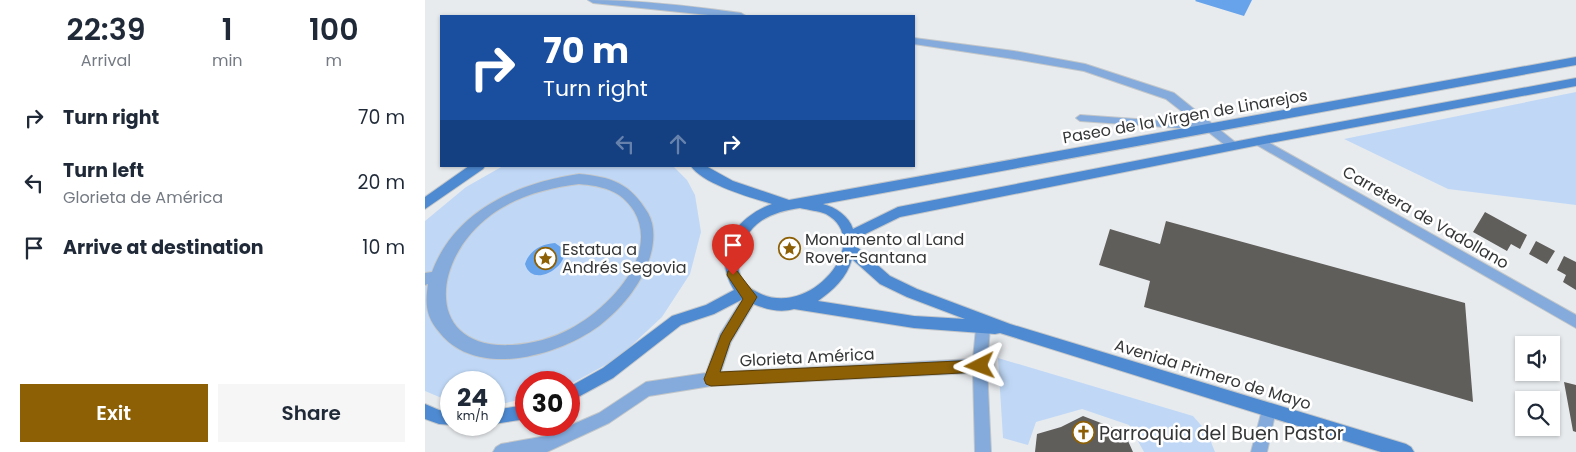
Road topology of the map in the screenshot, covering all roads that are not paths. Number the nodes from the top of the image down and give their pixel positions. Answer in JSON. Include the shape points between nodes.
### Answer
{"nodes":[{"id":1,"x":593,"y":0,"type":"edge"},
{"id":2,"x":733,"y":15,"type":"edge"},
{"id":3,"x":915,"y":41,"type":"edge"},
{"id":4,"x":1576,"y":61,"type":"edge"},
{"id":5,"x":1576,"y":82,"type":"edge"},
{"id":6,"x":1080,"y":118,"type":"dead end"},
{"id":7,"x":1212,"y":128,"type":"junction"},
{"id":8,"x":1259,"y":141,"type":"junction"},
{"id":9,"x":1234,"y":146,"type":"junction"},
{"id":10,"x":477,"y":167,"type":"edge"},
{"id":11,"x":698,"y":167,"type":"edge"},
{"id":12,"x":425,"y":204,"type":"edge"},
{"id":13,"x":794,"y":204,"type":"junction"},
{"id":14,"x":850,"y":243,"type":"junction"},
{"id":15,"x":431,"y":278,"type":"edge"},
{"id":16,"x":747,"y":294,"type":"junction"},
{"id":17,"x":791,"y":304,"type":"junction"},
{"id":18,"x":1576,"y":322,"type":"edge"},
{"id":19,"x":983,"y":328,"type":"junction"},
{"id":20,"x":1010,"y":330,"type":"junction"},
{"id":21,"x":980,"y":366,"type":"junction"},
{"id":22,"x":711,"y":379,"type":"junction"},
{"id":23,"x":580,"y":389,"type":"edge"},
{"id":24,"x":1269,"y":410,"type":"junction"},
{"id":25,"x":425,"y":411,"type":"edge"},
{"id":26,"x":440,"y":417,"type":"edge"},
{"id":27,"x":501,"y":452,"type":"edge"},
{"id":28,"x":983,"y":452,"type":"edge"},
{"id":29,"x":1259,"y":452,"type":"edge"},
{"id":30,"x":1406,"y":452,"type":"edge"}],
"edges":[{"from":1,"to":2,"type":"street"},
{"from":3,"to":7,"type":"street","via":[[1085,68],[1170,96]]},
{"from":4,"to":7,"type":"street","name":"Paseo de la Virgen de Linarejos"},
{"from":5,"to":8,"type":"street"},
{"from":6,"to":7,"type":"lane"},
{"from":7,"to":9,"type":"street"},
{"from":7,"to":13,"type":"street","name":"Paseo de la Virgen de Linarejos"},
{"from":8,"to":9,"type":"street"},
{"from":8,"to":18,"type":"street","name":"Carretera de Vadollano"},
{"from":9,"to":14,"type":"street","via":[[898,212]]},
{"from":10,"to":12,"type":"street"},
{"from":11,"to":13,"type":"street","via":[[735,188]]},
{"from":13,"to":14,"type":"street","via":[[823,207],[832,212],[846,227]]},
{"from":13,"to":16,"type":"street","via":[[776,207],[755,218],[734,245],[731,270],[737,284]]},
{"from":14,"to":17,"type":"street","via":[[847,261],[831,284],[806,300]]},
{"from":14,"to":20,"type":"street","via":[[885,280]]},
{"from":15,"to":15,"type":"street","via":[[433,311],[454,340],[483,352],[520,352],[559,341],[596,320],[625,293],[643,263],[648,242],[643,211],[628,194],[607,183],[579,179],[548,183],[517,194],[487,212],[461,235]]},
{"from":16,"to":17,"type":"street","via":[[763,302]]},
{"from":16,"to":22,"type":"street","via":[[725,339]]},
{"from":16,"to":23,"type":"street","via":[[677,320],[608,373]]},
{"from":17,"to":19,"type":"street","via":[[914,322]]},
{"from":19,"to":20,"type":"street"},
{"from":19,"to":21,"type":"street"},
{"from":20,"to":24,"type":"street","name":"Avenida Primero de Mayo"},
{"from":21,"to":22,"type":"street","name":"Glorieta América"},
{"from":21,"to":28,"type":"street"},
{"from":22,"to":27,"type":"street","name":"Glorieta América","via":[[646,389],[604,418],[547,444]]},
{"from":24,"to":29,"type":"street"},
{"from":24,"to":30,"type":"street","name":"Avenida Primero de Mayo"},
{"from":25,"to":26,"type":"street"}]}
